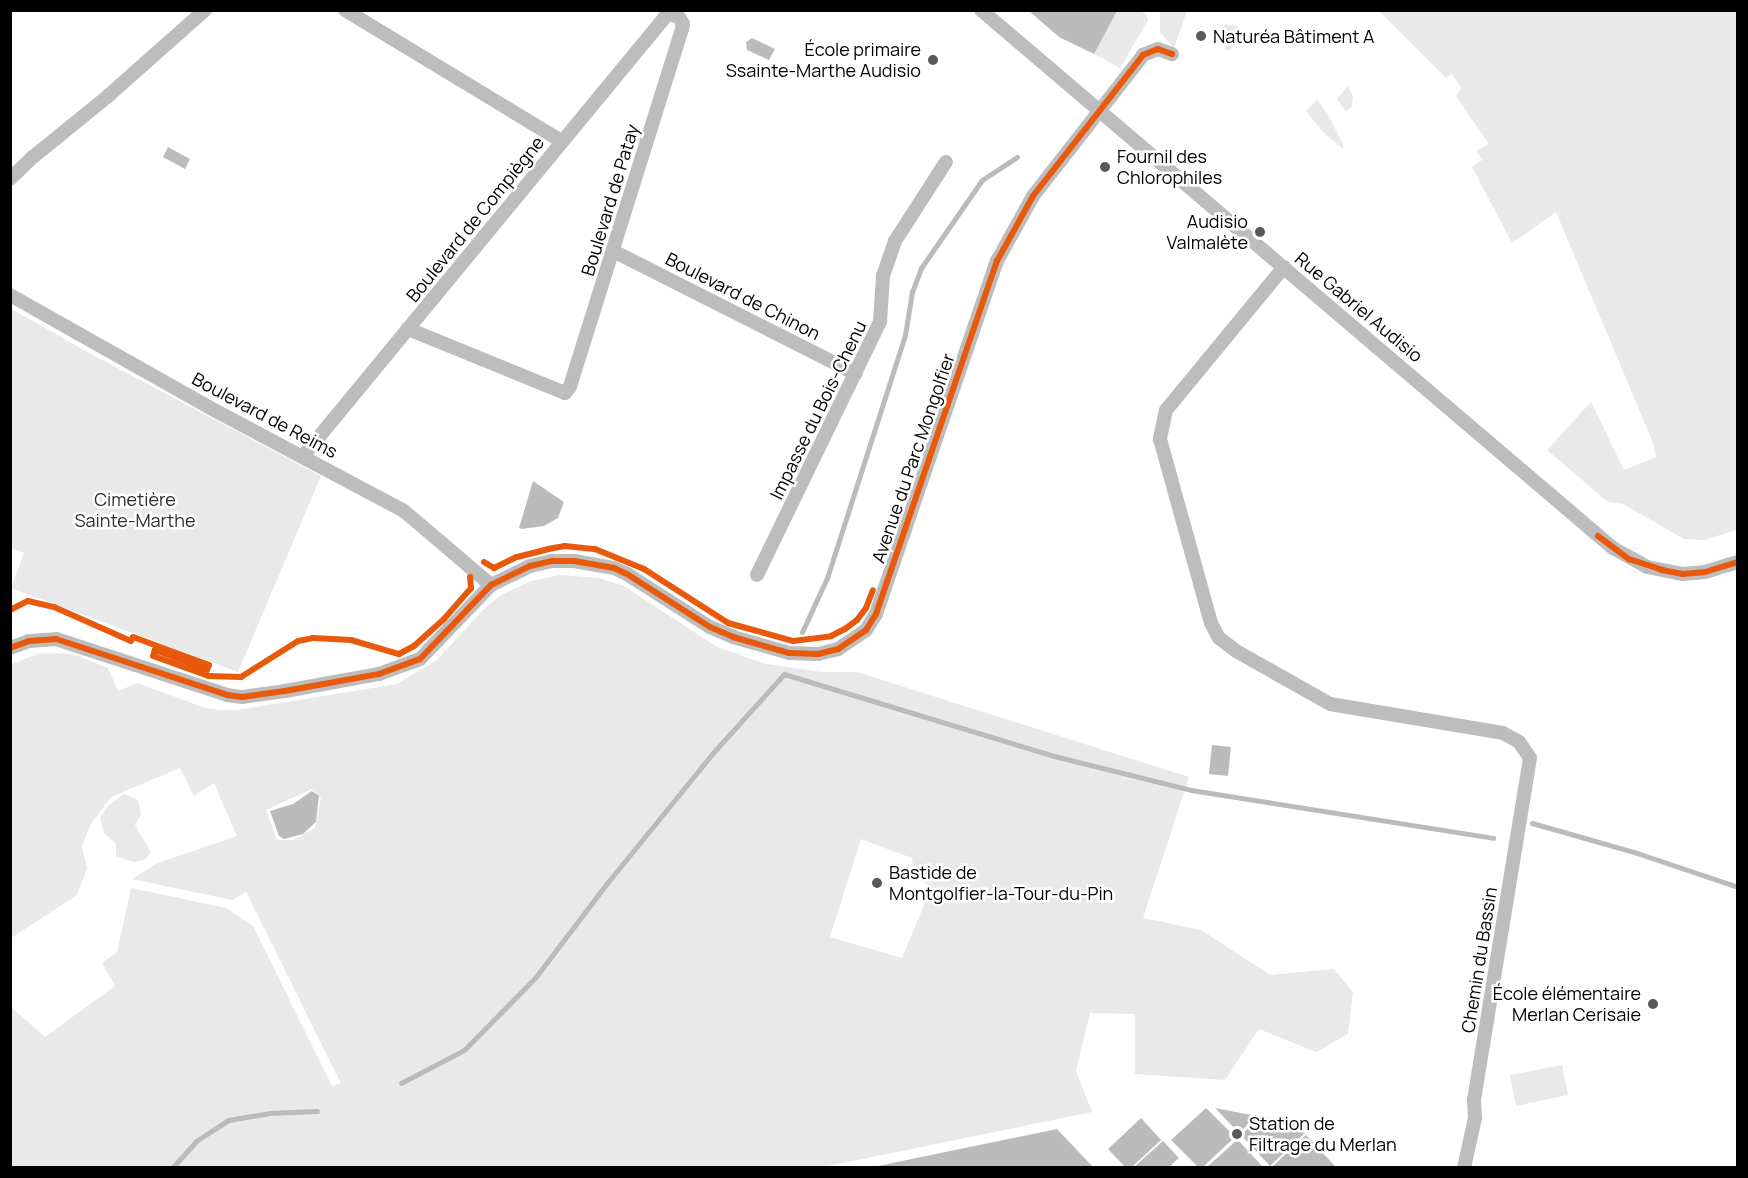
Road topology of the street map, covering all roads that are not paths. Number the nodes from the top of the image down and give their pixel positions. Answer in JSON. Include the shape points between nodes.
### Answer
{"nodes":[{"id":1,"x":205,"y":10,"type":"edge"},
{"id":2,"x":345,"y":10,"type":"edge"},
{"id":3,"x":981,"y":10,"type":"edge"},
{"id":4,"x":679,"y":17,"type":"joint"},
{"id":5,"x":1172,"y":54,"type":"dead end"},
{"id":6,"x":1098,"y":112,"type":"junction"},
{"id":7,"x":561,"y":141,"type":"junction"},
{"id":8,"x":946,"y":162,"type":"dead end"},
{"id":9,"x":10,"y":179,"type":"edge"},
{"id":10,"x":613,"y":251,"type":"junction"},
{"id":11,"x":1284,"y":267,"type":"junction"},
{"id":12,"x":10,"y":295,"type":"edge"},
{"id":13,"x":408,"y":329,"type":"junction"},
{"id":14,"x":856,"y":374,"type":"junction"},
{"id":15,"x":304,"y":455,"type":"junction"},
{"id":16,"x":1737,"y":562,"type":"edge"},
{"id":17,"x":757,"y":575,"type":"dead end"},
{"id":18,"x":491,"y":585,"type":"junction"},
{"id":19,"x":10,"y":648,"type":"edge"},
{"id":20,"x":1464,"y":1167,"type":"edge"}],
"edges":[{"from":1,"to":9,"type":"street"},
{"from":2,"to":7,"type":"street"},
{"from":3,"to":6,"type":"street","name":"Rue Gabriel Audisio"},
{"from":4,"to":7,"type":"street","name":"Boulevard de Compiègne","via":[[664,17]]},
{"from":4,"to":10,"type":"street","name":"Boulevard de Patay","via":[[682,29]]},
{"from":5,"to":6,"type":"street","name":"Avenue du Parc Mongolfier","via":[[1158,49],[1143,55]]},
{"from":6,"to":11,"type":"street","name":"Rue Gabriel Audisio"},
{"from":6,"to":18,"type":"street","name":"Avenue du Parc Mongolfier","via":[[1032,196],[997,261],[876,614],[866,630],[838,649],[818,654],[789,653],[710,627],[614,568],[574,561],[530,566]]},
{"from":7,"to":13,"type":"street","name":"Boulevard de Compiègne"},
{"from":8,"to":14,"type":"street","name":"Impasse du Bois-Chenu","via":[[895,241],[887,260],[880,322]]},
{"from":10,"to":13,"type":"street","name":"Boulevard de Patay","via":[[565,393]]},
{"from":10,"to":14,"type":"street","name":"Boulevard de Chinon"},
{"from":11,"to":16,"type":"street","name":"Rue Gabriel Audisio","via":[[1629,559],[1647,567],[1683,573],[1705,572]]},
{"from":11,"to":20,"type":"street","name":"Chemin du Bassin","via":[[1166,410],[1160,438],[1211,623],[1219,638],[1330,704],[1503,733],[1520,742],[1530,758],[1474,1100],[1475,1118]]},
{"from":12,"to":15,"type":"street","name":"Boulevard de Reims","via":[[216,411]]},
{"from":13,"to":15,"type":"street","name":"Boulevard de Compiègne"},
{"from":14,"to":17,"type":"street","name":"Impasse du Bois-Chenu"},
{"from":15,"to":18,"type":"street","name":"Boulevard de Reims","via":[[404,511]]},
{"from":18,"to":19,"type":"street","name":"Avenue du Parc Mongolfier","via":[[420,659],[379,674],[242,697],[73,642],[29,641]]}]}
